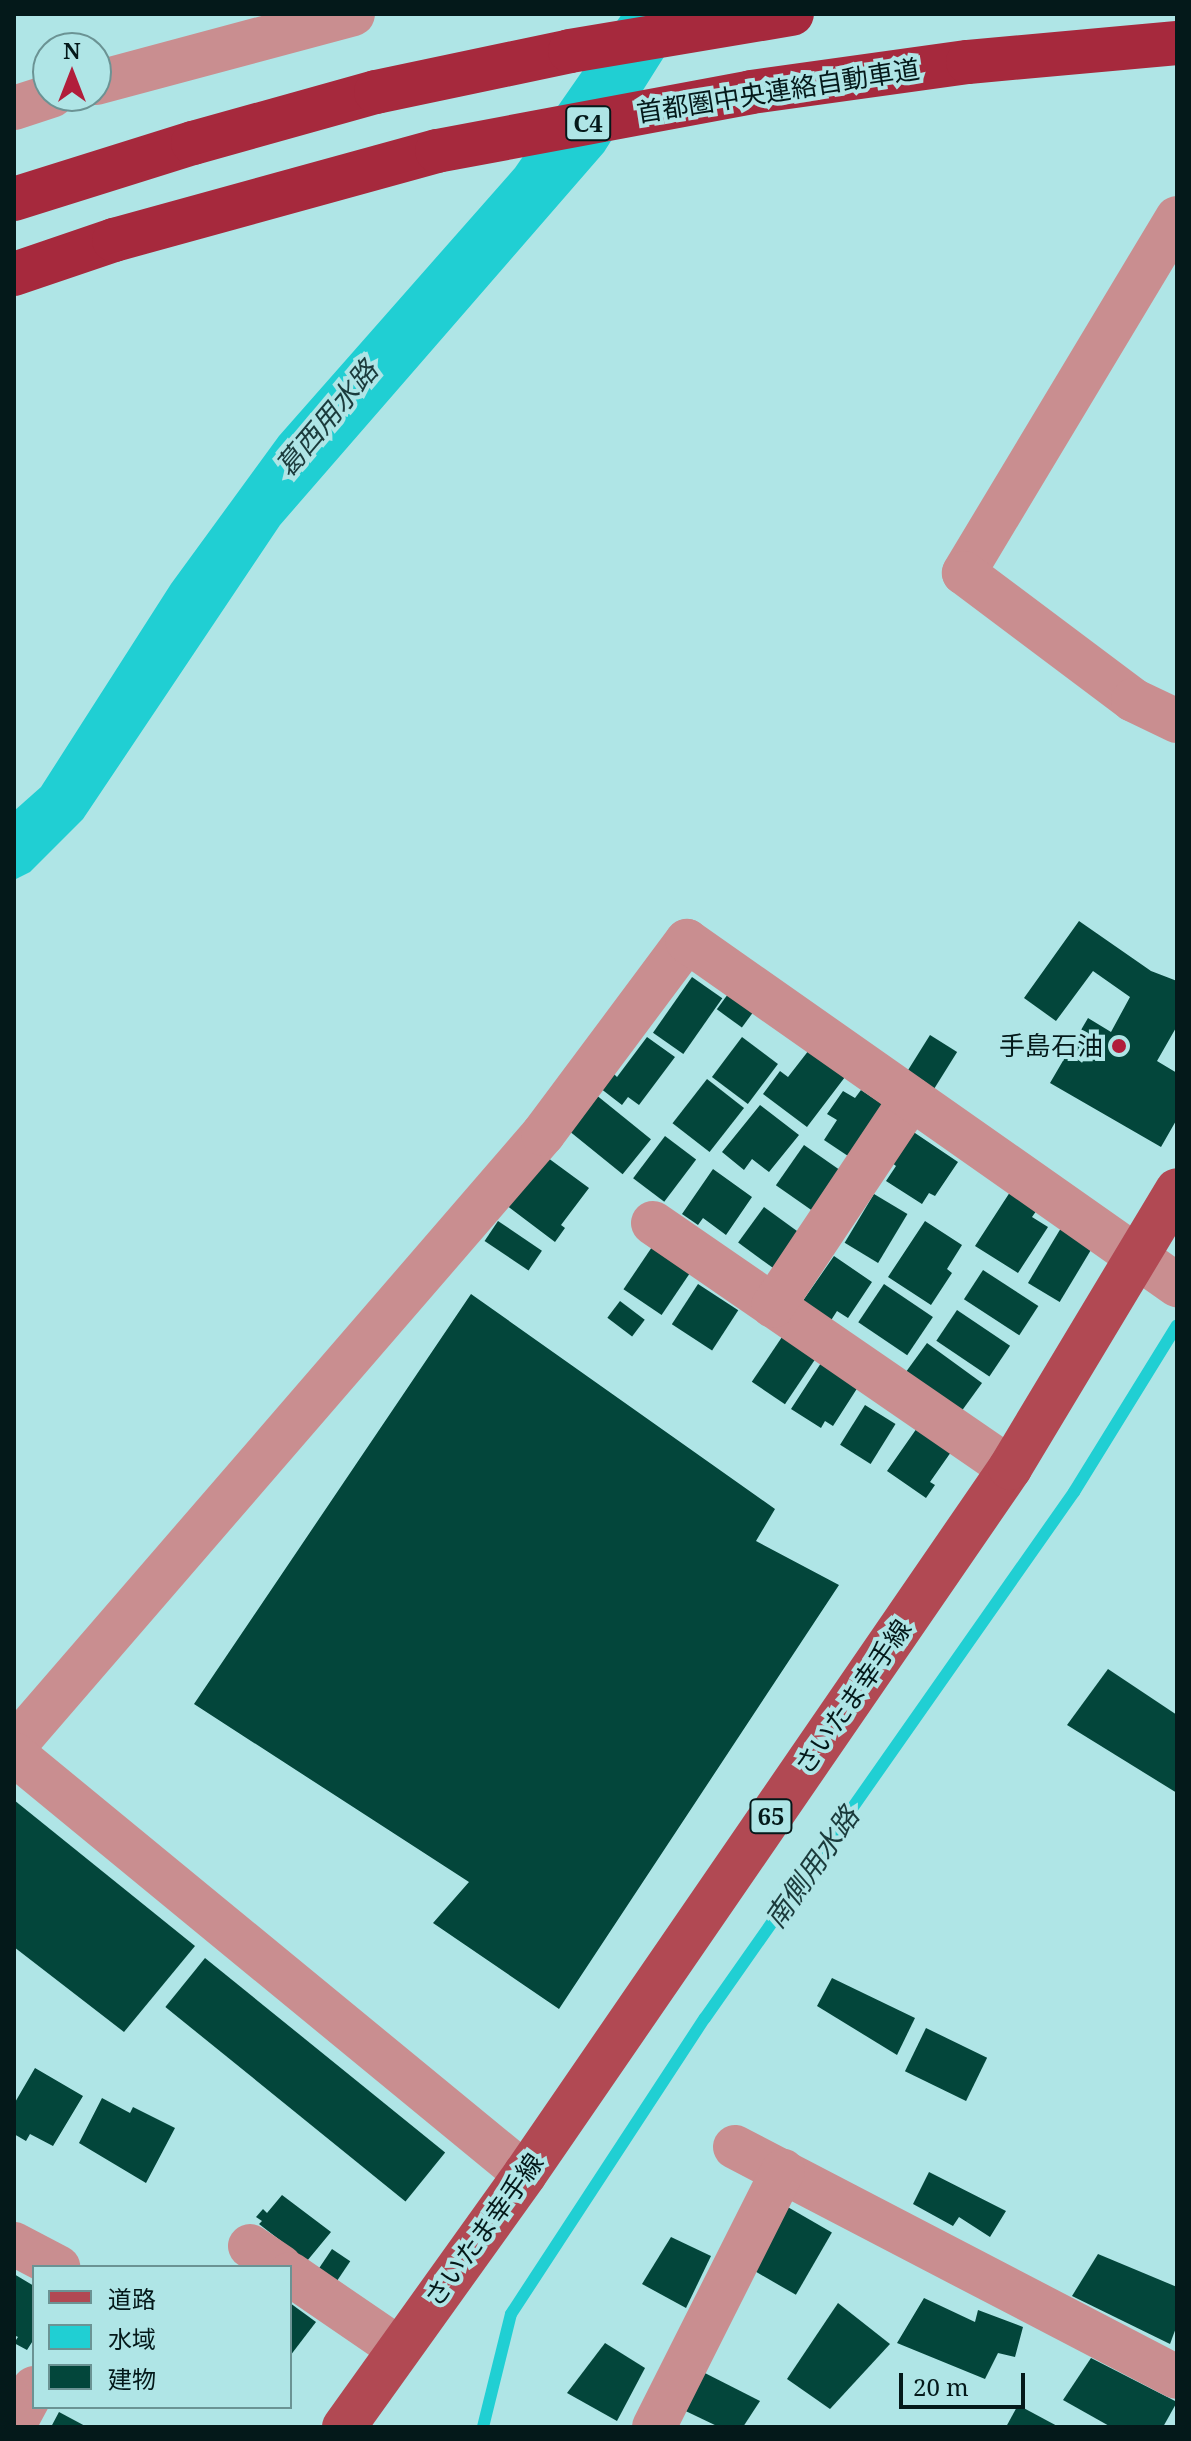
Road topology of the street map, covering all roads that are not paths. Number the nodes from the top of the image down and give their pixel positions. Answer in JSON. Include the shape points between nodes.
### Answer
{"nodes":[{"id":1,"x":353,"y":14,"type":"edge"},
{"id":2,"x":792,"y":14,"type":"edge"},
{"id":3,"x":1177,"y":43,"type":"edge"},
{"id":4,"x":112,"y":79,"type":"edge"},
{"id":5,"x":14,"y":199,"type":"edge"},
{"id":6,"x":1177,"y":218,"type":"edge"},
{"id":7,"x":14,"y":274,"type":"edge"},
{"id":8,"x":1177,"y":721,"type":"edge"},
{"id":9,"x":911,"y":1099,"type":"junction"},
{"id":10,"x":1177,"y":1190,"type":"edge"},
{"id":11,"x":653,"y":1223,"type":"dead end"},
{"id":12,"x":1137,"y":1259,"type":"junction"},
{"id":13,"x":1177,"y":1285,"type":"edge"},
{"id":14,"x":773,"y":1306,"type":"junction"},
{"id":15,"x":1010,"y":1468,"type":"junction"},
{"id":16,"x":14,"y":1746,"type":"edge"},
{"id":17,"x":14,"y":1754,"type":"edge"},
{"id":18,"x":735,"y":2147,"type":"dead end"},
{"id":19,"x":783,"y":2171,"type":"junction"},
{"id":20,"x":525,"y":2174,"type":"junction"},
{"id":21,"x":14,"y":2244,"type":"edge"},
{"id":22,"x":54,"y":2265,"type":"edge"},
{"id":23,"x":292,"y":2275,"type":"edge"},
{"id":24,"x":398,"y":2348,"type":"junction"},
{"id":25,"x":1177,"y":2377,"type":"edge"},
{"id":26,"x":32,"y":2392,"type":"edge"},
{"id":27,"x":14,"y":2425,"type":"edge"},
{"id":28,"x":344,"y":2427,"type":"edge"},
{"id":29,"x":654,"y":2427,"type":"edge"}],
"edges":[{"from":1,"to":4,"type":"street"},
{"from":2,"to":5,"type":"highway","via":[[570,51],[376,92]]},
{"from":3,"to":7,"type":"highway","name":"首都圏中央連絡自動車道","number":"C4","via":[[968,62],[751,92],[437,151],[114,240]]},
{"from":6,"to":8,"type":"street","via":[[964,573],[1133,700]]},
{"from":9,"to":12,"type":"street"},
{"from":9,"to":14,"type":"street"},
{"from":9,"to":16,"type":"street","via":[[687,941],[543,1134]]},
{"from":10,"to":12,"type":"main road","name":"さいたま幸手線","number":"65"},
{"from":11,"to":14,"type":"street"},
{"from":12,"to":13,"type":"street"},
{"from":12,"to":15,"type":"main road","name":"さいたま幸手線","number":"65"},
{"from":14,"to":15,"type":"street"},
{"from":15,"to":20,"type":"main road","name":"さいたま幸手線","number":"65"},
{"from":17,"to":20,"type":"street"},
{"from":18,"to":19,"type":"street"},
{"from":19,"to":25,"type":"street"},
{"from":19,"to":29,"type":"street"},
{"from":20,"to":24,"type":"main road","name":"さいたま幸手線","number":"65"},
{"from":21,"to":22,"type":"street"},
{"from":23,"to":24,"type":"street"},
{"from":24,"to":28,"type":"main road","name":"さいたま幸手線","number":"65"},
{"from":26,"to":27,"type":"street"}]}
